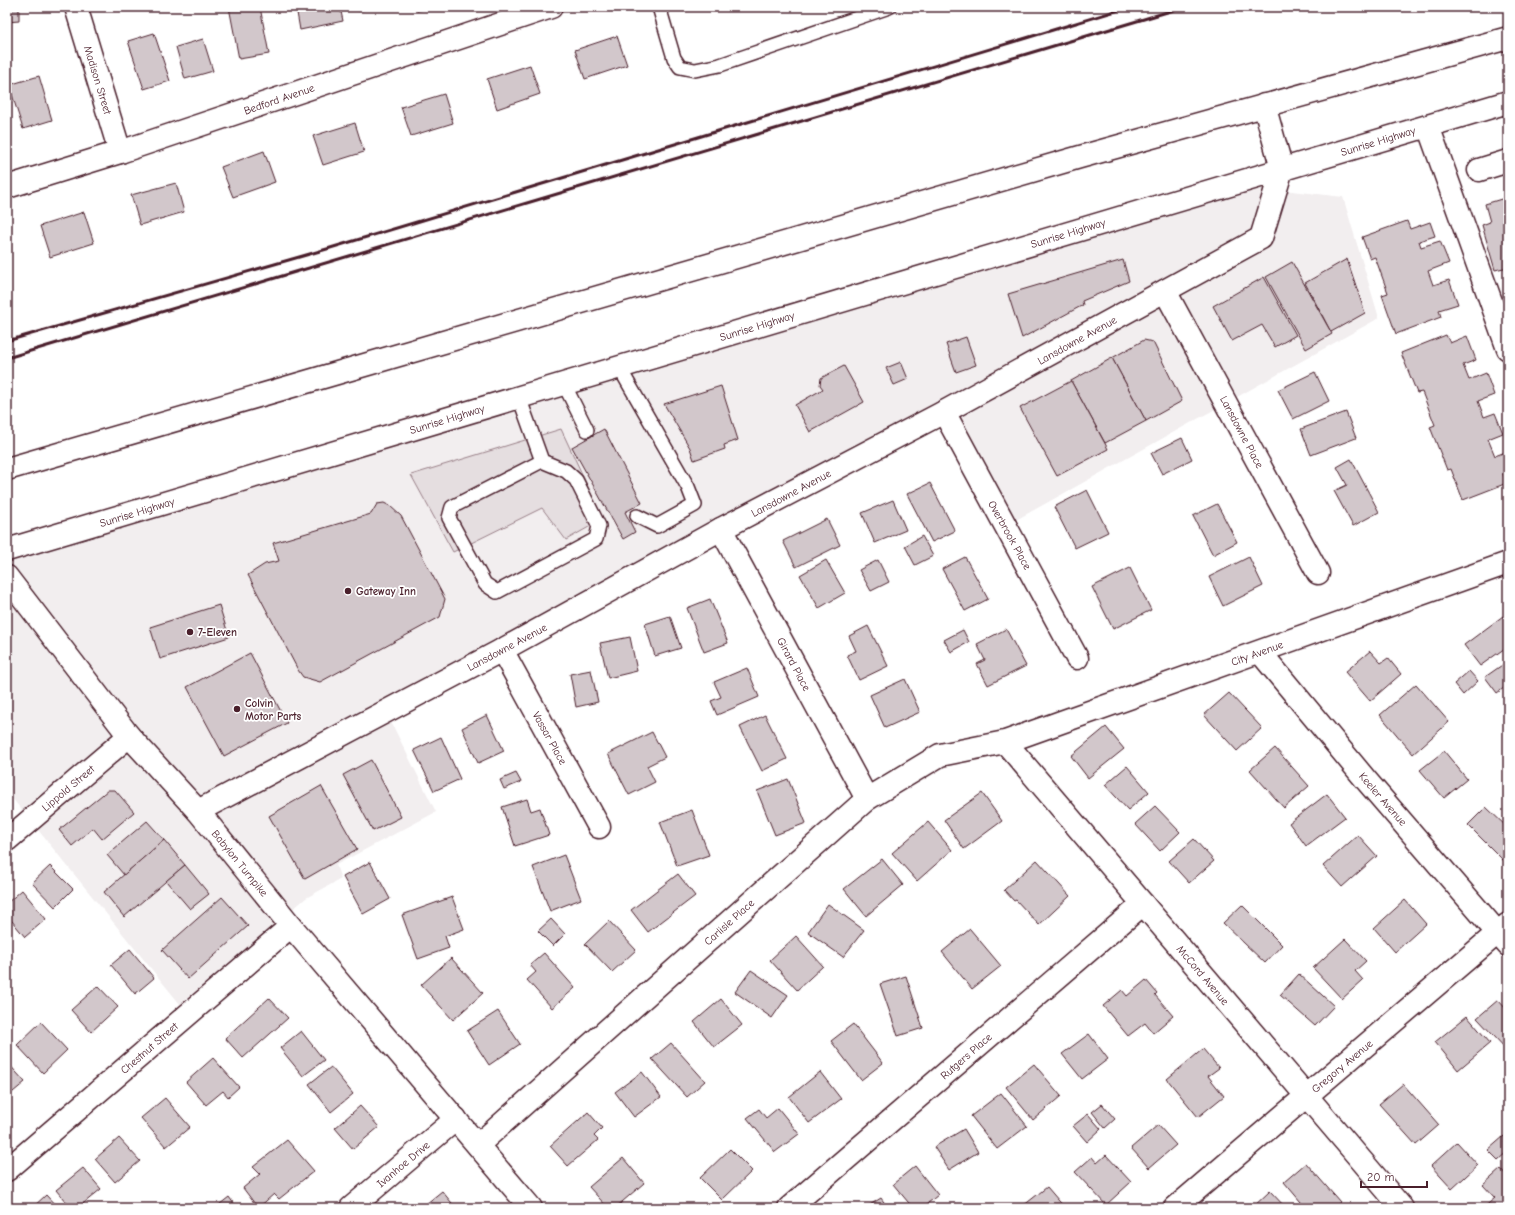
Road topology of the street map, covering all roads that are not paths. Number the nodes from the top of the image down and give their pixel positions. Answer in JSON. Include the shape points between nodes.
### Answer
{"nodes":[{"id":1,"x":76,"y":7,"type":"edge"},
{"id":2,"x":551,"y":7,"type":"edge"},
{"id":3,"x":659,"y":7,"type":"edge"},
{"id":4,"x":889,"y":7,"type":"edge"},
{"id":5,"x":1508,"y":38,"type":"edge"},
{"id":6,"x":1508,"y":102,"type":"edge"},
{"id":7,"x":1264,"y":105,"type":"junction"},
{"id":8,"x":1428,"y":126,"type":"junction"},
{"id":9,"x":120,"y":152,"type":"junction"},
{"id":10,"x":1508,"y":161,"type":"edge"},
{"id":11,"x":1282,"y":169,"type":"junction"},
{"id":12,"x":1479,"y":170,"type":"dead end"},
{"id":13,"x":7,"y":187,"type":"edge"},
{"id":14,"x":1165,"y":291,"type":"junction"},
{"id":15,"x":1508,"y":349,"type":"edge"},
{"id":16,"x":619,"y":367,"type":"junction"},
{"id":17,"x":564,"y":384,"type":"junction"},
{"id":18,"x":519,"y":397,"type":"junction"},
{"id":19,"x":944,"y":412,"type":"junction"},
{"id":20,"x":587,"y":430,"type":"dead end"},
{"id":21,"x":542,"y":461,"type":"junction"},
{"id":22,"x":7,"y":469,"type":"edge"},
{"id":23,"x":637,"y":516,"type":"dead end"},
{"id":24,"x":722,"y":530,"type":"junction"},
{"id":25,"x":7,"y":550,"type":"edge"},
{"id":26,"x":1508,"y":562,"type":"edge"},
{"id":27,"x":1318,"y":573,"type":"dead end"},
{"id":28,"x":7,"y":577,"type":"edge"},
{"id":29,"x":502,"y":650,"type":"junction"},
{"id":30,"x":1260,"y":652,"type":"junction"},
{"id":31,"x":1077,"y":658,"type":"dead end"},
{"id":32,"x":130,"y":736,"type":"junction"},
{"id":33,"x":1005,"y":742,"type":"junction"},
{"id":34,"x":867,"y":799,"type":"junction"},
{"id":35,"x":198,"y":811,"type":"junction"},
{"id":36,"x":599,"y":827,"type":"dead end"},
{"id":37,"x":7,"y":840,"type":"edge"},
{"id":38,"x":1143,"y":904,"type":"junction"},
{"id":39,"x":292,"y":926,"type":"junction"},
{"id":40,"x":1505,"y":934,"type":"edge"},
{"id":41,"x":1306,"y":1096,"type":"junction"},
{"id":42,"x":456,"y":1119,"type":"junction"},
{"id":43,"x":478,"y":1145,"type":"junction"},
{"id":44,"x":7,"y":1170,"type":"edge"},
{"id":45,"x":351,"y":1208,"type":"edge"},
{"id":46,"x":531,"y":1208,"type":"edge"},
{"id":47,"x":789,"y":1208,"type":"edge"},
{"id":48,"x":1176,"y":1208,"type":"edge"},
{"id":49,"x":1402,"y":1208,"type":"edge"}],
"edges":[{"from":1,"to":9,"type":"main road","name":"Madison Street"},
{"from":2,"to":9,"type":"main road","name":"Bedford Avenue"},
{"from":3,"to":4,"type":"lane","via":[[674,58],[680,67],[695,70],[720,65]]},
{"from":5,"to":7,"type":"main road"},
{"from":6,"to":8,"type":"main road","name":"Sunrise Highway"},
{"from":7,"to":11,"type":"main road"},
{"from":7,"to":22,"type":"main road"},
{"from":8,"to":11,"type":"main road","name":"Sunrise Highway"},
{"from":8,"to":15,"type":"main road"},
{"from":9,"to":13,"type":"main road","name":"Bedford Avenue"},
{"from":10,"to":12,"type":"main road"},
{"from":11,"to":14,"type":"main road","name":"Lansdowne Avenue","via":[[1261,238]]},
{"from":11,"to":16,"type":"main road","name":"Sunrise Highway"},
{"from":14,"to":19,"type":"main road","name":"Lansdowne Avenue"},
{"from":14,"to":27,"type":"main road","name":"Lansdowne Place"},
{"from":16,"to":17,"type":"main road","name":"Sunrise Highway"},
{"from":16,"to":23,"type":"lane","via":[[688,487],[695,505],[657,526]]},
{"from":17,"to":18,"type":"main road","name":"Sunrise Highway"},
{"from":17,"to":20,"type":"lane"},
{"from":18,"to":21,"type":"lane"},
{"from":18,"to":25,"type":"main road","name":"Sunrise Highway"},
{"from":19,"to":24,"type":"main road","name":"Lansdowne Avenue"},
{"from":19,"to":31,"type":"main road","name":"Overbrook Place"},
{"from":21,"to":21,"type":"lane","via":[[452,508],[449,518],[485,584],[497,592],[596,539],[599,526],[576,480],[566,471]]},
{"from":24,"to":29,"type":"main road","name":"Lansdowne Avenue"},
{"from":24,"to":34,"type":"main road","name":"Girard Place"},
{"from":26,"to":30,"type":"main road","name":"City Avenue"},
{"from":28,"to":32,"type":"main road","name":"Babylon Turnpike"},
{"from":29,"to":35,"type":"main road","name":"Lansdowne Avenue"},
{"from":29,"to":36,"type":"main road","name":"Vassar Place"},
{"from":30,"to":33,"type":"main road","name":"City Avenue"},
{"from":30,"to":40,"type":"main road","name":"Keeler Avenue","via":[[1366,780]]},
{"from":32,"to":35,"type":"main road","name":"Babylon Turnpike"},
{"from":32,"to":37,"type":"main road","name":"Lippold Street"},
{"from":33,"to":34,"type":"main road","name":"Carlisle Place","via":[[940,755]]},
{"from":33,"to":38,"type":"main road","name":"McCord Avenue"},
{"from":34,"to":43,"type":"main road","name":"Carlisle Place"},
{"from":35,"to":39,"type":"main road","name":"Babylon Turnpike"},
{"from":38,"to":41,"type":"main road","name":"McCord Avenue"},
{"from":38,"to":47,"type":"main road","name":"Rutgers Place"},
{"from":39,"to":42,"type":"main road","name":"Babylon Turnpike"},
{"from":39,"to":44,"type":"main road","name":"Chestnut Street"},
{"from":40,"to":41,"type":"main road","name":"Gregory Avenue"},
{"from":41,"to":48,"type":"main road","name":"Gregory Avenue"},
{"from":41,"to":49,"type":"main road","name":"McCord Avenue"},
{"from":42,"to":43,"type":"main road","name":"Babylon Turnpike"},
{"from":42,"to":45,"type":"main road","name":"Ivanhoe Drive"},
{"from":43,"to":46,"type":"main road","name":"Babylon Turnpike"}]}
